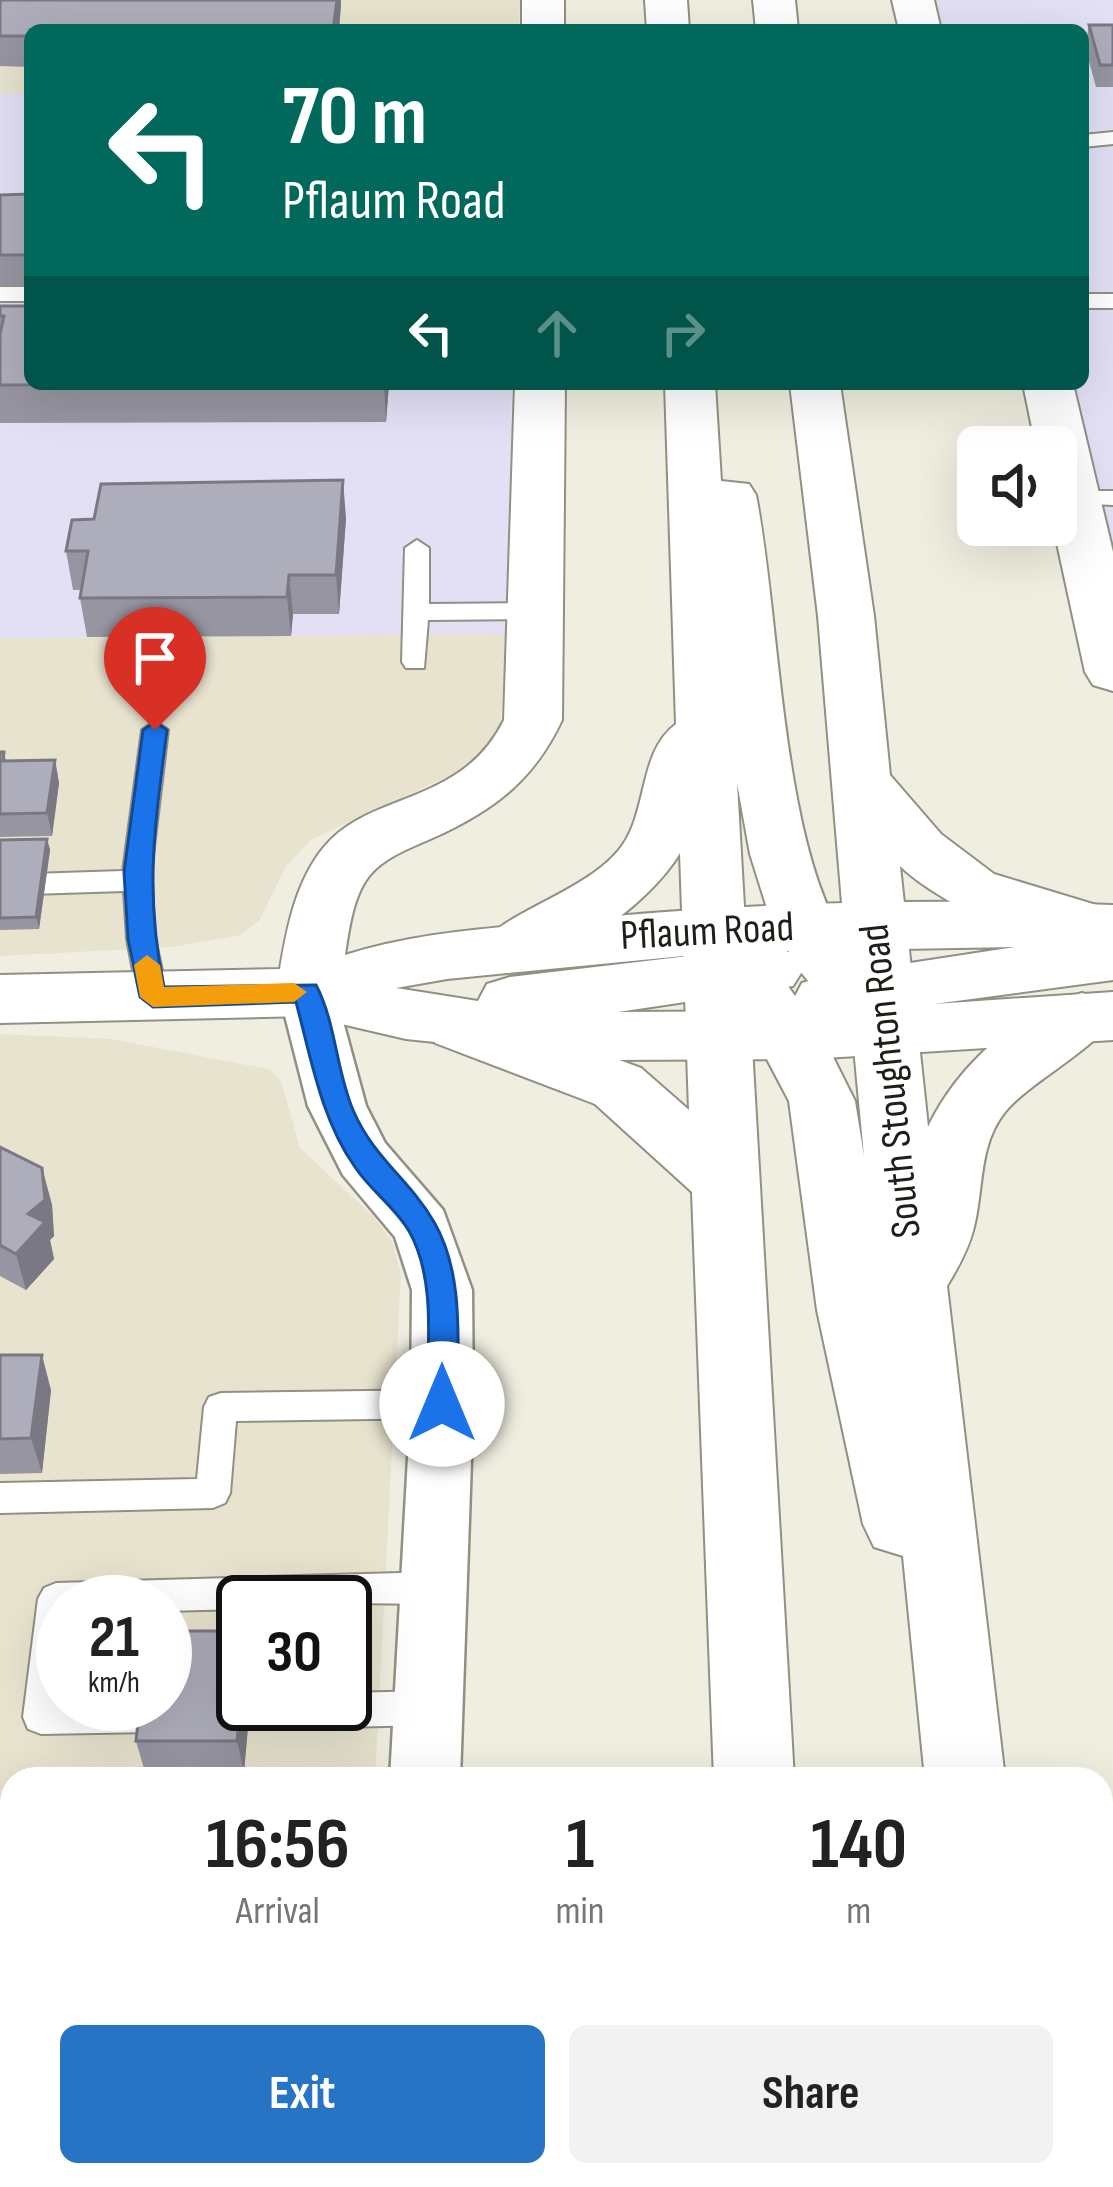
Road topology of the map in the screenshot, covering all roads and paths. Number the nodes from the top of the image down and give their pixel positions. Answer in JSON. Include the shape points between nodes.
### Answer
{"nodes":[{"id":1,"x":540,"y":390,"type":"edge"},
{"id":2,"x":690,"y":390,"type":"edge"},
{"id":3,"x":692,"y":390,"type":"edge"},
{"id":4,"x":816,"y":390,"type":"edge"},
{"id":5,"x":1050,"y":390,"type":"edge"},
{"id":6,"x":1094,"y":498,"type":"edge"},
{"id":7,"x":416,"y":548,"type":"dead end"},
{"id":8,"x":1102,"y":574,"type":"edge"},
{"id":9,"x":538,"y":611,"type":"junction"},
{"id":10,"x":416,"y":612,"type":"junction"},
{"id":11,"x":415,"y":662,"type":"dead end"},
{"id":12,"x":1113,"y":672,"type":"edge"},
{"id":13,"x":705,"y":722,"type":"junction"},
{"id":14,"x":155,"y":730,"type":"dead end"},
{"id":15,"x":863,"y":782,"type":"junction"},
{"id":16,"x":137,"y":881,"type":"junction"},
{"id":17,"x":0,"y":885,"type":"edge"},
{"id":18,"x":1106,"y":938,"type":"edge"},
{"id":19,"x":511,"y":946,"type":"junction"},
{"id":20,"x":854,"y":971,"type":"junction"},
{"id":21,"x":307,"y":992,"type":"junction"},
{"id":22,"x":744,"y":994,"type":"junction"},
{"id":23,"x":153,"y":997,"type":"junction"},
{"id":24,"x":0,"y":999,"type":"edge"},
{"id":25,"x":1098,"y":1016,"type":"edge"},
{"id":26,"x":458,"y":1026,"type":"junction"},
{"id":27,"x":722,"y":1179,"type":"junction"},
{"id":28,"x":910,"y":1281,"type":"junction"},
{"id":29,"x":442,"y":1404,"type":"junction"},
{"id":30,"x":0,"y":1498,"type":"edge"},
{"id":31,"x":434,"y":1588,"type":"junction"},
{"id":32,"x":192,"y":1595,"type":"edge"},
{"id":33,"x":428,"y":1708,"type":"junction"},
{"id":34,"x":372,"y":1709,"type":"edge"},
{"id":35,"x":426,"y":1767,"type":"edge"},
{"id":36,"x":753,"y":1767,"type":"edge"},
{"id":37,"x":959,"y":1767,"type":"edge"},
{"id":38,"x":961,"y":1767,"type":"edge"}],
"edges":[{"from":1,"to":9,"type":"main road"},
{"from":2,"to":13,"type":"main road"},
{"from":3,"to":20,"type":"main road","via":[[732,502],[771,799],[796,905]]},
{"from":4,"to":15,"type":"main road","name":"South Stoughton Road"},
{"from":5,"to":6,"type":"main road"},
{"from":6,"to":8,"type":"main road"},
{"from":7,"to":10,"type":"lane"},
{"from":8,"to":12,"type":"main road"},
{"from":9,"to":10,"type":"lane"},
{"from":9,"to":21,"type":"main road","via":[[533,720],[518,754],[490,784],[376,838],[344,864],[329,891]]},
{"from":10,"to":11,"type":"lane"},
{"from":13,"to":19,"type":"main road","via":[[680,758],[663,826],[622,886]]},
{"from":13,"to":22,"type":"main road"},
{"from":14,"to":16,"type":"lane"},
{"from":15,"to":18,"type":"main road","via":[[909,841],[952,877],[991,899]]},
{"from":15,"to":20,"type":"main road","name":"South Stoughton Road"},
{"from":16,"to":17,"type":"lane"},
{"from":16,"to":23,"type":"lane"},
{"from":18,"to":20,"type":"main road"},
{"from":19,"to":21,"type":"main road","name":"Pflaum Road","via":[[375,968]]},
{"from":19,"to":22,"type":"main road","name":"Pflaum Road"},
{"from":20,"to":22,"type":"main road","name":"Pflaum Road"},
{"from":20,"to":22,"type":"main road"},
{"from":20,"to":25,"type":"main road","name":"Pflaum Road"},
{"from":20,"to":28,"type":"main road","name":"South Stoughton Road"},
{"from":21,"to":22,"type":"main road","via":[[457,1006]]},
{"from":21,"to":23,"type":"main road","name":"Pflaum Road"},
{"from":21,"to":26,"type":"main road","name":"Pflaum Road"},
{"from":21,"to":29,"type":"street","via":[[346,1124],[364,1160],[422,1227],[442,1290]]},
{"from":22,"to":26,"type":"main road","name":"Pflaum Road","via":[[573,1036]]},
{"from":22,"to":27,"type":"main road"},
{"from":22,"to":37,"type":"main road","via":[[822,1101],[852,1310]]},
{"from":23,"to":24,"type":"main road","name":"Pflaum Road"},
{"from":25,"to":28,"type":"main road","via":[[1015,1061],[970,1107],[952,1150],[942,1230]]},
{"from":26,"to":27,"type":"main road","via":[[618,1086]]},
{"from":27,"to":36,"type":"main road"},
{"from":28,"to":38,"type":"main road","name":"South Stoughton Road"},
{"from":29,"to":30,"type":"lane","via":[[221,1407],[213,1493]]},
{"from":29,"to":31,"type":"street"},
{"from":31,"to":32,"type":"lane"},
{"from":31,"to":33,"type":"street"},
{"from":33,"to":34,"type":"lane"},
{"from":33,"to":35,"type":"street"}]}
